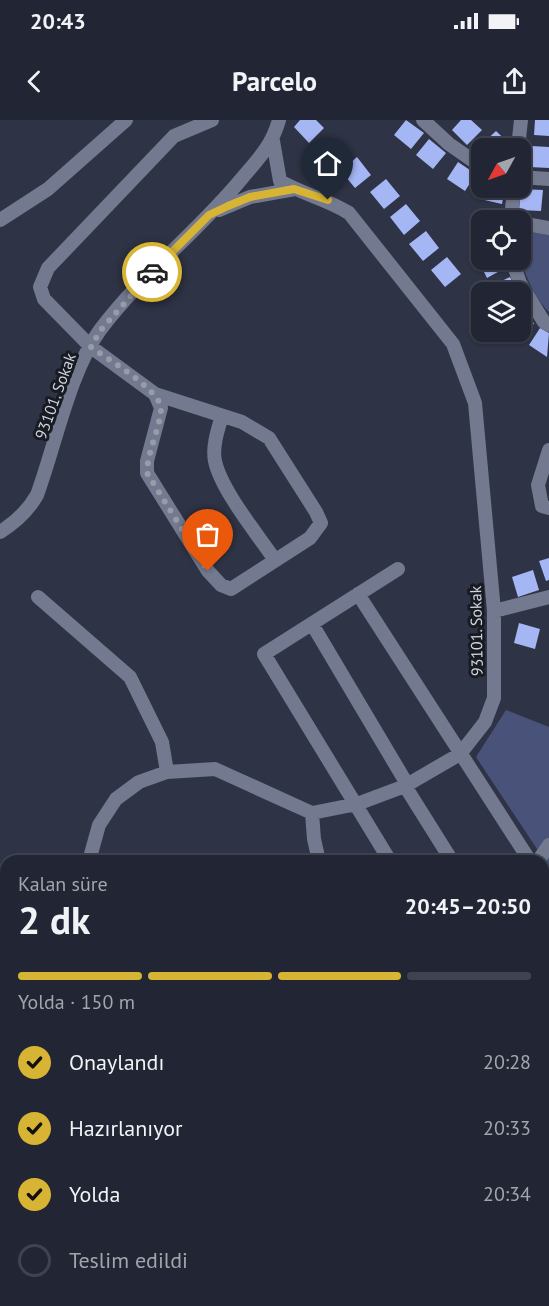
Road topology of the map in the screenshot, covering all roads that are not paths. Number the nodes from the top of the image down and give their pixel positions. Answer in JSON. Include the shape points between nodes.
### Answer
{"nodes":[{"id":1,"x":126,"y":120,"type":"edge"},
{"id":2,"x":212,"y":120,"type":"edge"},
{"id":3,"x":279,"y":120,"type":"edge"},
{"id":4,"x":423,"y":120,"type":"edge"},
{"id":5,"x":521,"y":120,"type":"edge"},
{"id":6,"x":519,"y":138,"type":"edge"},
{"id":7,"x":273,"y":141,"type":"junction"},
{"id":8,"x":471,"y":159,"type":"edge"},
{"id":9,"x":531,"y":178,"type":"edge"},
{"id":10,"x":549,"y":179,"type":"edge"},
{"id":11,"x":294,"y":189,"type":"junction"},
{"id":12,"x":209,"y":215,"type":"junction"},
{"id":13,"x":0,"y":220,"type":"edge"},
{"id":14,"x":531,"y":225,"type":"edge"},
{"id":15,"x":549,"y":228,"type":"edge"},
{"id":16,"x":515,"y":270,"type":"edge"},
{"id":17,"x":549,"y":325,"type":"edge"},
{"id":18,"x":91,"y":347,"type":"junction"},
{"id":19,"x":155,"y":394,"type":"junction"},
{"id":20,"x":222,"y":416,"type":"junction"},
{"id":21,"x":549,"y":450,"type":"edge"},
{"id":22,"x":549,"y":508,"type":"edge"},
{"id":23,"x":0,"y":532,"type":"edge"},
{"id":24,"x":275,"y":560,"type":"junction"},
{"id":25,"x":398,"y":569,"type":"dead end"},
{"id":26,"x":358,"y":594,"type":"junction"},
{"id":27,"x":38,"y":597,"type":"dead end"},
{"id":28,"x":549,"y":597,"type":"edge"},
{"id":29,"x":494,"y":611,"type":"junction"},
{"id":30,"x":312,"y":624,"type":"junction"},
{"id":31,"x":460,"y":754,"type":"junction"},
{"id":32,"x":167,"y":772,"type":"junction"},
{"id":33,"x":406,"y":785,"type":"junction"},
{"id":34,"x":357,"y":804,"type":"junction"},
{"id":35,"x":312,"y":813,"type":"junction"},
{"id":36,"x":91,"y":855,"type":"edge"},
{"id":37,"x":318,"y":855,"type":"edge"},
{"id":38,"x":387,"y":855,"type":"edge"},
{"id":39,"x":448,"y":855,"type":"edge"},
{"id":40,"x":526,"y":855,"type":"edge"}],
"edges":[{"from":1,"to":13,"type":"street","via":[[48,189]]},
{"from":2,"to":18,"type":"street","via":[[174,136],[48,268],[40,286],[44,299]]},
{"from":3,"to":7,"type":"street","name":"93101. Sokak"},
{"from":4,"to":8,"type":"street"},
{"from":5,"to":6,"type":"street"},
{"from":7,"to":11,"type":"street","name":"93101. Sokak","via":[[280,181]]},
{"from":7,"to":12,"type":"street","name":"93101. Sokak"},
{"from":9,"to":10,"type":"street"},
{"from":11,"to":12,"type":"street","via":[[250,197]]},
{"from":11,"to":29,"type":"street","name":"93101. Sokak","via":[[328,200],[349,213],[453,344],[475,403]]},
{"from":12,"to":18,"type":"street","name":"93101. Sokak","via":[[152,271]]},
{"from":14,"to":15,"type":"street"},
{"from":16,"to":17,"type":"street"},
{"from":18,"to":19,"type":"street"},
{"from":18,"to":23,"type":"street","name":"93101. Sokak","via":[[69,398],[37,495],[22,516]]},
{"from":19,"to":20,"type":"street"},
{"from":19,"to":24,"type":"street","via":[[161,408],[147,473],[208,571],[221,585],[231,589]]},
{"from":20,"to":24,"type":"street","via":[[214,461]]},
{"from":20,"to":24,"type":"street","via":[[242,422],[269,438],[321,523],[310,538]]},
{"from":21,"to":22,"type":"street","via":[[538,485],[542,506]]},
{"from":25,"to":26,"type":"street"},
{"from":26,"to":30,"type":"street"},
{"from":26,"to":31,"type":"street"},
{"from":27,"to":32,"type":"street","via":[[130,677],[162,742]]},
{"from":28,"to":29,"type":"street"},
{"from":29,"to":31,"type":"street","name":"93101. Sokak","via":[[494,698],[486,722]]},
{"from":30,"to":33,"type":"street"},
{"from":30,"to":34,"type":"street","via":[[264,654]]},
{"from":31,"to":33,"type":"street","name":"93101. Sokak"},
{"from":31,"to":40,"type":"street"},
{"from":32,"to":35,"type":"street","via":[[215,769]]},
{"from":32,"to":36,"type":"street","via":[[139,782],[116,799],[99,825]]},
{"from":33,"to":34,"type":"street","name":"93101. Sokak"},
{"from":33,"to":39,"type":"street"},
{"from":34,"to":35,"type":"street","name":"93101. Sokak"},
{"from":34,"to":38,"type":"street"},
{"from":35,"to":37,"type":"street"}]}
